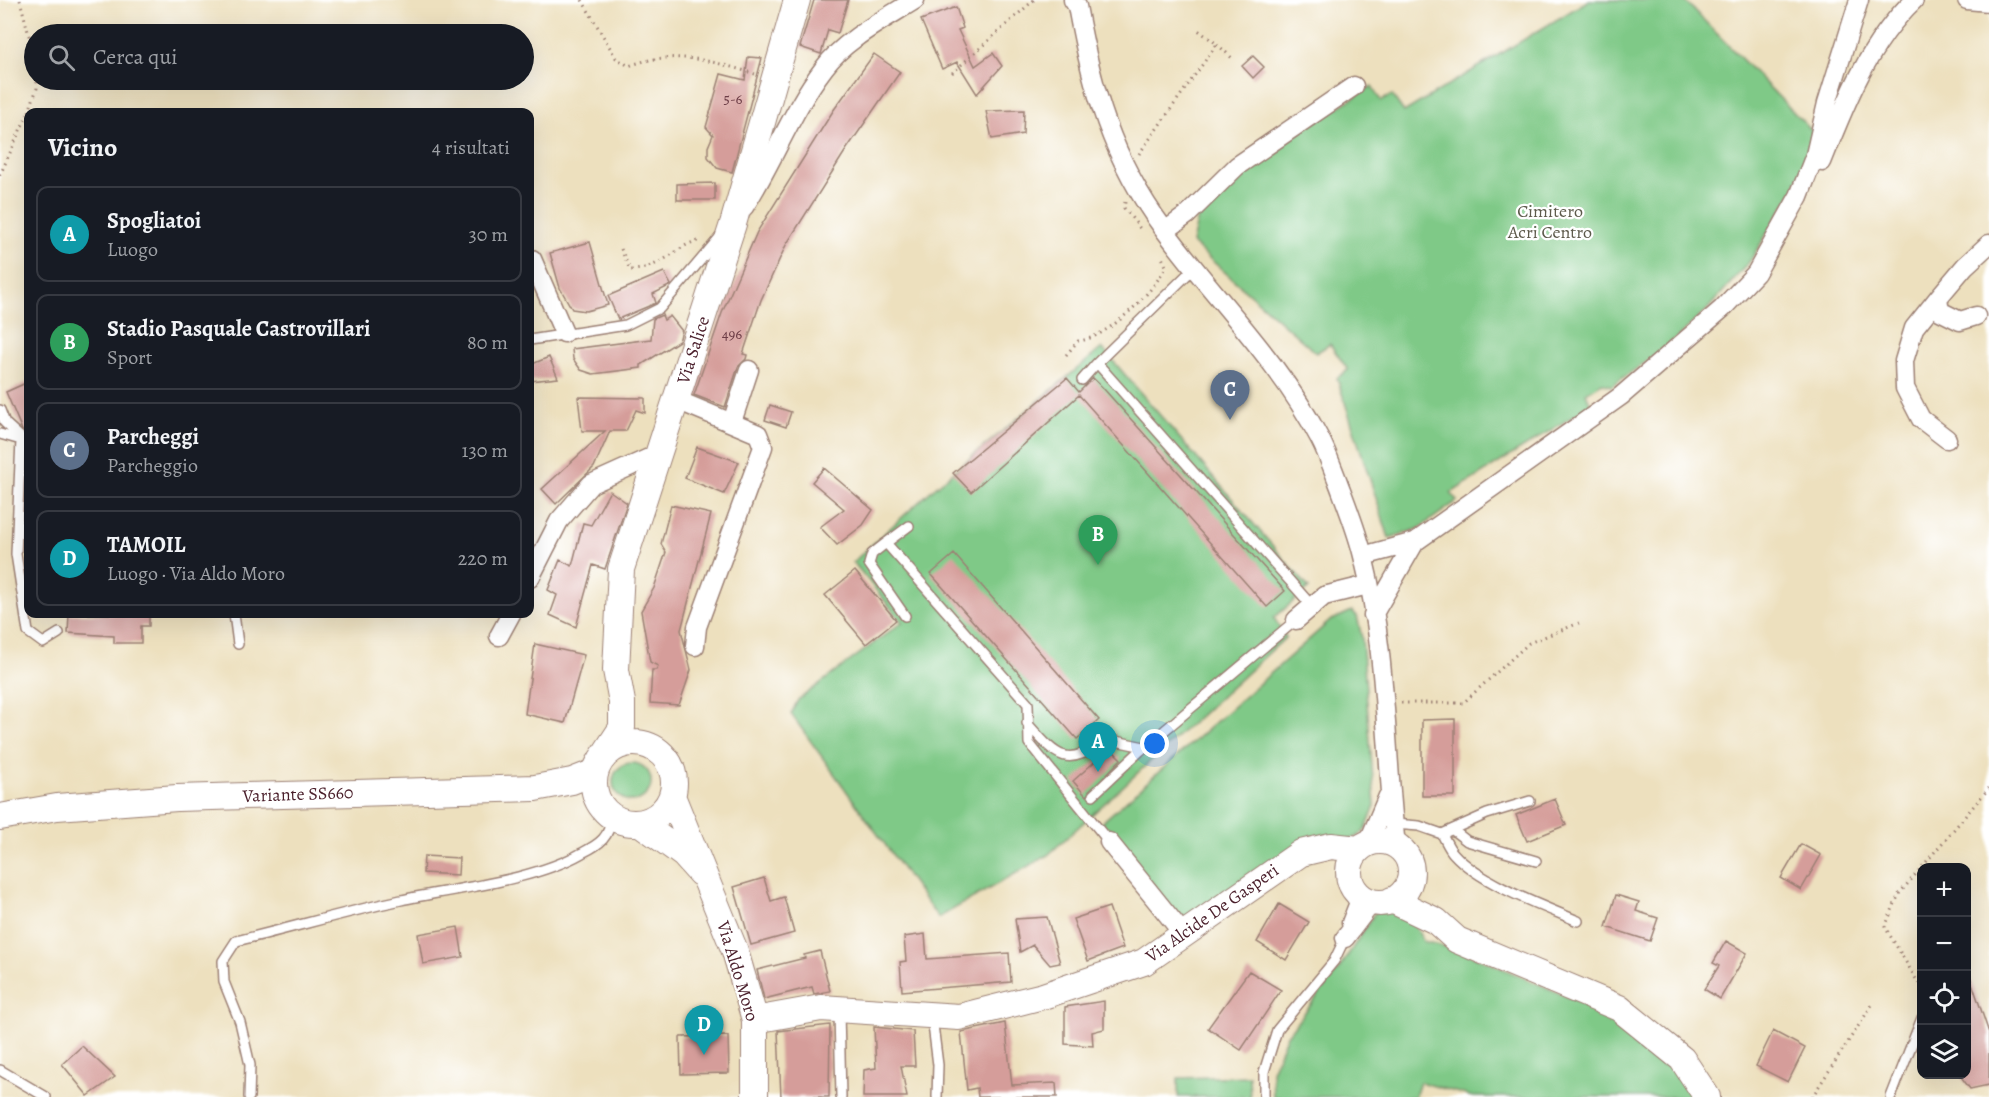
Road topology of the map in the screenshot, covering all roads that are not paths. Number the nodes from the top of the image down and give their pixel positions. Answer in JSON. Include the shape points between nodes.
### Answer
{"nodes":[{"id":1,"x":797,"y":0,"type":"edge"},
{"id":2,"x":915,"y":0,"type":"edge"},
{"id":3,"x":1073,"y":0,"type":"edge"},
{"id":4,"x":1859,"y":0,"type":"edge"},
{"id":5,"x":1900,"y":0,"type":"edge"},
{"id":6,"x":1914,"y":0,"type":"edge"},
{"id":7,"x":1967,"y":0,"type":"edge"},
{"id":8,"x":1989,"y":2,"type":"edge"},
{"id":9,"x":1890,"y":27,"type":"junction"},
{"id":10,"x":1354,"y":86,"type":"dead end"},
{"id":11,"x":1799,"y":196,"type":"junction"},
{"id":12,"x":733,"y":224,"type":"junction"},
{"id":13,"x":1156,"y":238,"type":"junction"},
{"id":14,"x":1989,"y":244,"type":"edge"},
{"id":15,"x":534,"y":264,"type":"edge"},
{"id":16,"x":1194,"y":268,"type":"junction"},
{"id":17,"x":1938,"y":298,"type":"junction"},
{"id":18,"x":1976,"y":316,"type":"dead end"},
{"id":19,"x":564,"y":333,"type":"junction"},
{"id":20,"x":534,"y":339,"type":"edge"},
{"id":21,"x":1098,"y":363,"type":"junction"},
{"id":22,"x":749,"y":370,"type":"dead end"},
{"id":23,"x":1082,"y":380,"type":"dead end"},
{"id":24,"x":677,"y":400,"type":"junction"},
{"id":25,"x":0,"y":410,"type":"edge"},
{"id":26,"x":732,"y":422,"type":"junction"},
{"id":27,"x":0,"y":434,"type":"edge"},
{"id":28,"x":1947,"y":439,"type":"dead end"},
{"id":29,"x":24,"y":441,"type":"edge"},
{"id":30,"x":24,"y":442,"type":"edge"},
{"id":31,"x":660,"y":453,"type":"junction"},
{"id":32,"x":24,"y":454,"type":"edge"},
{"id":33,"x":909,"y":526,"type":"dead end"},
{"id":34,"x":1415,"y":542,"type":"junction"},
{"id":35,"x":886,"y":543,"type":"junction"},
{"id":36,"x":1363,"y":556,"type":"junction"},
{"id":37,"x":534,"y":570,"type":"edge"},
{"id":38,"x":1368,"y":585,"type":"junction"},
{"id":39,"x":24,"y":606,"type":"edge"},
{"id":40,"x":1312,"y":606,"type":"junction"},
{"id":41,"x":1373,"y":615,"type":"junction"},
{"id":42,"x":905,"y":616,"type":"dead end"},
{"id":43,"x":26,"y":618,"type":"edge"},
{"id":44,"x":235,"y":618,"type":"edge"},
{"id":45,"x":509,"y":618,"type":"edge"},
{"id":46,"x":1296,"y":620,"type":"joint"},
{"id":47,"x":59,"y":633,"type":"dead end"},
{"id":48,"x":499,"y":636,"type":"dead end"},
{"id":49,"x":238,"y":644,"type":"dead end"},
{"id":50,"x":695,"y":646,"type":"dead end"},
{"id":51,"x":622,"y":702,"type":"junction"},
{"id":52,"x":1027,"y":723,"type":"junction"},
{"id":53,"x":644,"y":744,"type":"junction"},
{"id":54,"x":1144,"y":747,"type":"junction"},
{"id":55,"x":598,"y":766,"type":"junction"},
{"id":56,"x":535,"y":788,"type":"junction"},
{"id":57,"x":1390,"y":792,"type":"junction"},
{"id":58,"x":1094,"y":795,"type":"dead end"},
{"id":59,"x":672,"y":796,"type":"junction"},
{"id":60,"x":1530,"y":801,"type":"dead end"},
{"id":61,"x":607,"y":812,"type":"junction"},
{"id":62,"x":0,"y":817,"type":"edge"},
{"id":63,"x":640,"y":823,"type":"junction"},
{"id":64,"x":1454,"y":831,"type":"junction"},
{"id":65,"x":1442,"y":834,"type":"junction"},
{"id":66,"x":1395,"y":835,"type":"junction"},
{"id":67,"x":1109,"y":842,"type":"joint"},
{"id":68,"x":1359,"y":853,"type":"junction"},
{"id":69,"x":1536,"y":861,"type":"dead end"},
{"id":70,"x":1411,"y":873,"type":"junction"},
{"id":71,"x":709,"y":883,"type":"junction"},
{"id":72,"x":1376,"y":899,"type":"junction"},
{"id":73,"x":1436,"y":921,"type":"junction"},
{"id":74,"x":1578,"y":921,"type":"dead end"},
{"id":75,"x":1184,"y":935,"type":"junction"},
{"id":76,"x":1345,"y":938,"type":"joint"},
{"id":77,"x":839,"y":1009,"type":"junction"},
{"id":78,"x":932,"y":1015,"type":"junction"},
{"id":79,"x":755,"y":1020,"type":"junction"},
{"id":80,"x":1919,"y":1025,"type":"edge"},
{"id":81,"x":0,"y":1070,"type":"edge"},
{"id":82,"x":46,"y":1097,"type":"edge"},
{"id":83,"x":249,"y":1097,"type":"edge"},
{"id":84,"x":755,"y":1097,"type":"edge"},
{"id":85,"x":841,"y":1097,"type":"edge"},
{"id":86,"x":937,"y":1097,"type":"edge"},
{"id":87,"x":1264,"y":1097,"type":"edge"},
{"id":88,"x":1707,"y":1097,"type":"edge"},
{"id":89,"x":1891,"y":1097,"type":"edge"}],
"edges":[{"from":1,"to":12,"type":"main road","name":"Via Salice"},
{"from":2,"to":12,"type":"street","via":[[854,41],[825,66],[796,111],[767,172]]},
{"from":3,"to":13,"type":"street","via":[[1098,104]]},
{"from":4,"to":11,"type":"street","via":[[1815,154]]},
{"from":5,"to":9,"type":"lane"},
{"from":6,"to":9,"type":"street"},
{"from":7,"to":8,"type":"street"},
{"from":9,"to":11,"type":"street","via":[[1860,72],[1822,164]]},
{"from":10,"to":13,"type":"street","via":[[1237,166],[1187,215]]},
{"from":11,"to":34,"type":"street","via":[[1756,273],[1722,309],[1621,396]]},
{"from":12,"to":19,"type":"lane","via":[[660,308],[626,325]]},
{"from":12,"to":24,"type":"main road","name":"Via Salice"},
{"from":13,"to":16,"type":"street"},
{"from":14,"to":17,"type":"street"},
{"from":15,"to":19,"type":"street"},
{"from":16,"to":21,"type":"lane"},
{"from":16,"to":36,"type":"street","via":[[1290,386],[1322,441]]},
{"from":17,"to":18,"type":"street","via":[[1940,311],[1960,321]]},
{"from":17,"to":28,"type":"street","via":[[1914,328],[1904,361],[1905,388],[1921,419]]},
{"from":19,"to":20,"type":"lane"},
{"from":21,"to":23,"type":"lane"},
{"from":21,"to":40,"type":"lane"},
{"from":22,"to":26,"type":"street"},
{"from":24,"to":26,"type":"street"},
{"from":24,"to":31,"type":"main road","name":"Via Salice"},
{"from":25,"to":29,"type":"lane","via":[[5,423]]},
{"from":26,"to":50,"type":"street","via":[[758,434],[763,447],[697,627]]},
{"from":27,"to":30,"type":"lane"},
{"from":31,"to":37,"type":"street","via":[[591,484],[559,521]]},
{"from":31,"to":51,"type":"main road","name":"Via Salice","via":[[621,570],[616,670]]},
{"from":32,"to":39,"type":"lane","via":[[16,554]]},
{"from":33,"to":35,"type":"lane"},
{"from":34,"to":36,"type":"street"},
{"from":34,"to":41,"type":"street"},
{"from":35,"to":42,"type":"lane","via":[[872,554],[869,564]]},
{"from":35,"to":52,"type":"lane","via":[[1028,704]]},
{"from":36,"to":38,"type":"street"},
{"from":38,"to":40,"type":"street","via":[[1324,596]]},
{"from":38,"to":41,"type":"street"},
{"from":40,"to":46,"type":"street"},
{"from":41,"to":57,"type":"street"},
{"from":43,"to":47,"type":"lane","via":[[28,632],[43,643]]},
{"from":44,"to":49,"type":"lane"},
{"from":45,"to":48,"type":"street"},
{"from":46,"to":54,"type":"lane"},
{"from":51,"to":53,"type":"main road"},
{"from":51,"to":55,"type":"main road","via":[[622,728]]},
{"from":52,"to":54,"type":"lane","via":[[1049,749],[1072,759],[1106,739]]},
{"from":52,"to":67,"type":"lane","via":[[1029,744]]},
{"from":53,"to":55,"type":"main road","via":[[620,746]]},
{"from":53,"to":59,"type":"main road","via":[[663,755],[669,764],[674,785]]},
{"from":54,"to":58,"type":"lane"},
{"from":55,"to":56,"type":"main road","name":"Variante SS660","via":[[572,781]]},
{"from":55,"to":61,"type":"main road","via":[[594,785]]},
{"from":56,"to":61,"type":"main road","via":[[577,798]]},
{"from":56,"to":62,"type":"main road","name":"Variante SS660","via":[[177,798],[57,807]]},
{"from":57,"to":66,"type":"street"},
{"from":57,"to":68,"type":"street","via":[[1382,816]]},
{"from":59,"to":63,"type":"main road","via":[[660,814]]},
{"from":59,"to":71,"type":"main road","name":"Via Aldo Moro"},
{"from":60,"to":64,"type":"lane","via":[[1487,814]]},
{"from":61,"to":63,"type":"main road","via":[[625,823]]},
{"from":61,"to":83,"type":"lane","via":[[610,831],[600,842],[555,866],[236,941],[223,961],[224,982],[240,1022],[250,1065]]},
{"from":63,"to":71,"type":"main road","name":"Via Aldo Moro","via":[[684,855]]},
{"from":64,"to":65,"type":"lane"},
{"from":64,"to":69,"type":"lane","via":[[1467,841]]},
{"from":65,"to":66,"type":"lane","via":[[1419,826]]},
{"from":65,"to":74,"type":"lane","via":[[1454,854],[1479,874]]},
{"from":66,"to":68,"type":"main road"},
{"from":66,"to":70,"type":"main road","via":[[1410,862]]},
{"from":67,"to":75,"type":"street"},
{"from":68,"to":72,"type":"main road","via":[[1349,875]]},
{"from":68,"to":75,"type":"main road","name":"Via Alcide De Gasperi","via":[[1328,857],[1301,853]]},
{"from":70,"to":72,"type":"main road","via":[[1406,890]]},
{"from":70,"to":73,"type":"main road"},
{"from":71,"to":79,"type":"main road","name":"Via Aldo Moro","via":[[735,951]]},
{"from":72,"to":73,"type":"main road"},
{"from":72,"to":76,"type":"street","via":[[1358,905]]},
{"from":73,"to":88,"type":"main road","via":[[1457,940],[1619,1008],[1682,1059]]},
{"from":75,"to":78,"type":"main road","name":"Via Alcide De Gasperi","via":[[1144,962],[1043,996],[959,1017]]},
{"from":76,"to":87,"type":"lane","via":[[1334,961],[1276,1030],[1264,1072]]},
{"from":77,"to":78,"type":"main road","name":"Via Alcide De Gasperi"},
{"from":77,"to":79,"type":"main road","name":"Via Alcide De Gasperi","via":[[821,1008]]},
{"from":77,"to":85,"type":"lane"},
{"from":78,"to":86,"type":"lane"},
{"from":79,"to":84,"type":"main road","name":"Via Aldo Moro"},
{"from":80,"to":89,"type":"lane"},
{"from":81,"to":82,"type":"lane"}]}
